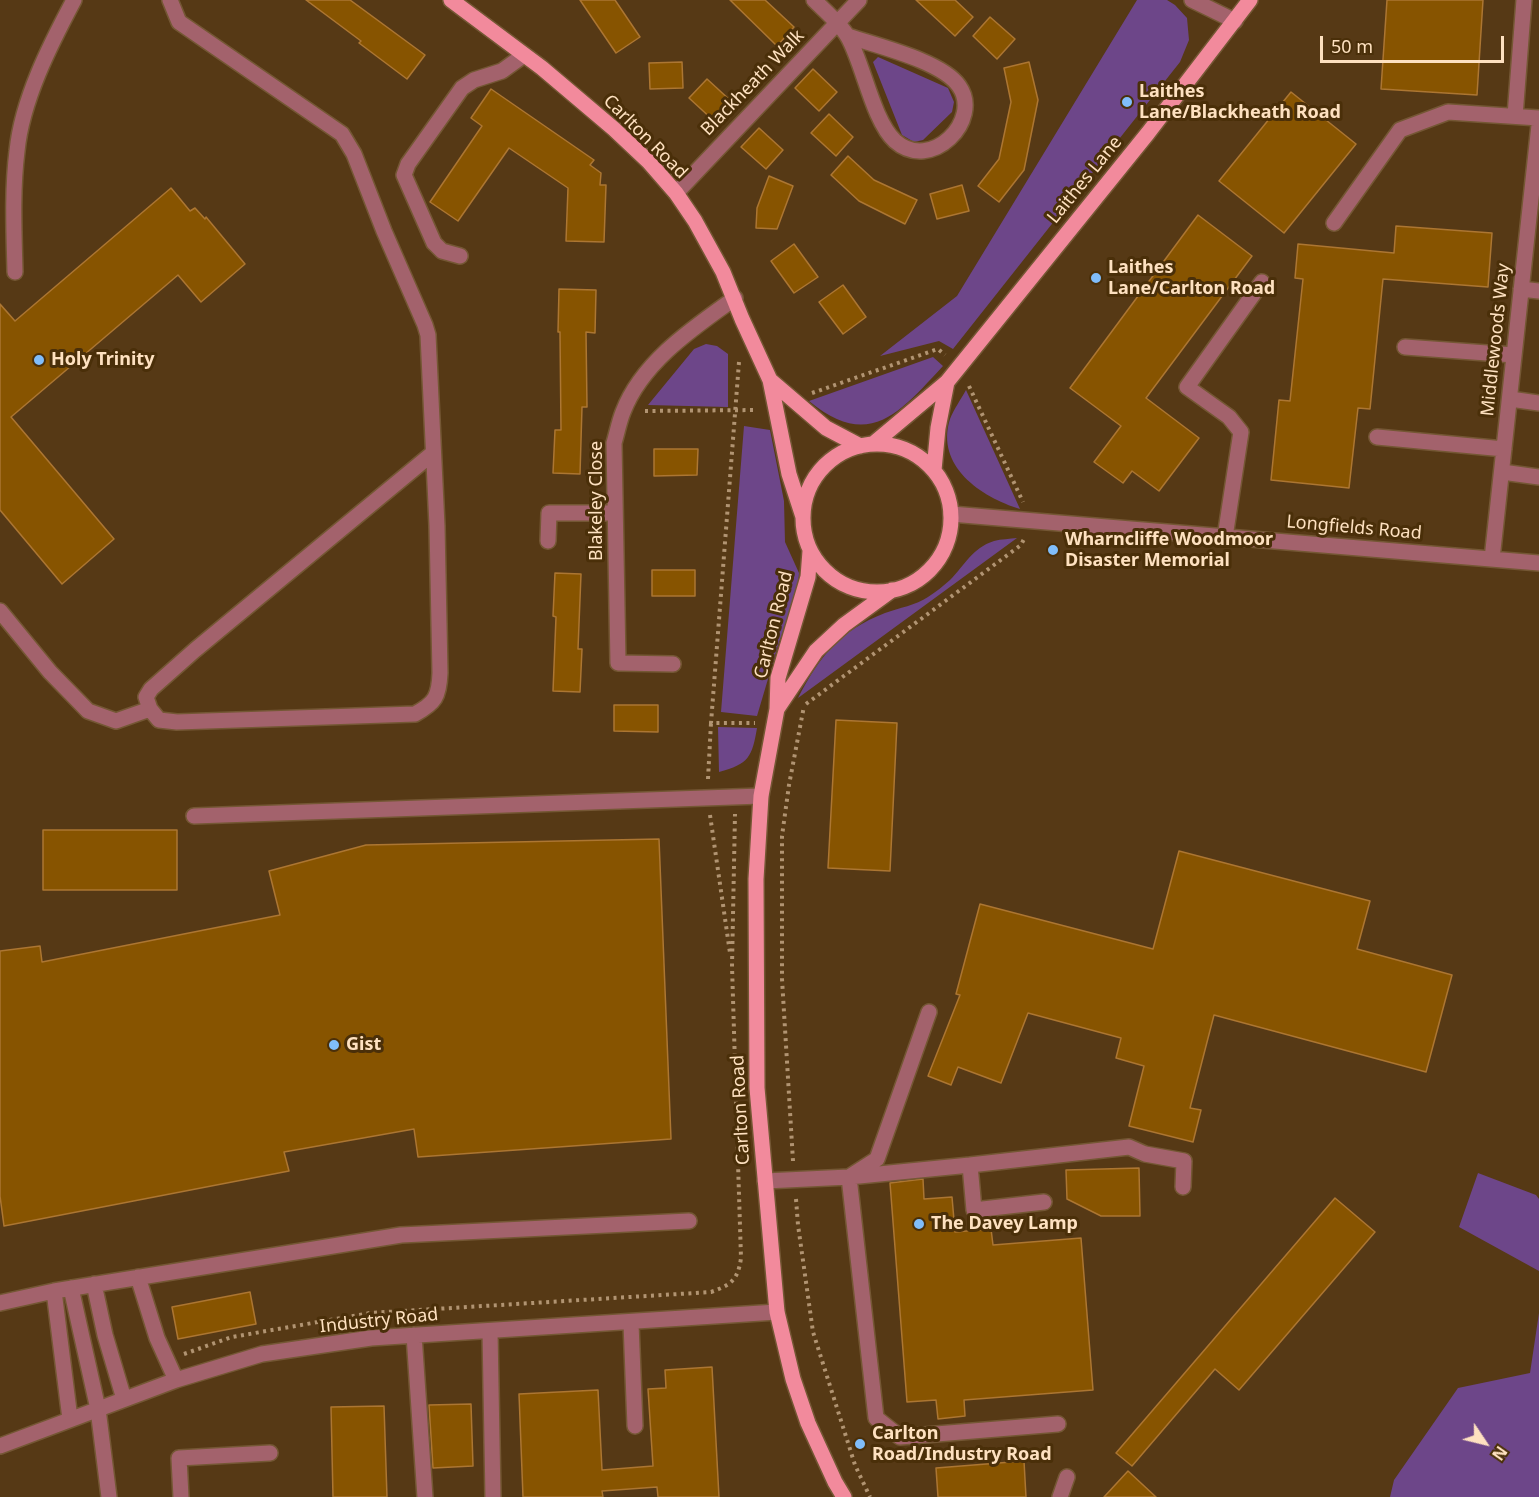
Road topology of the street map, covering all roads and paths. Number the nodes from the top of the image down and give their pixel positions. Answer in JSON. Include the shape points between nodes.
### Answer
{"nodes":[{"id":1,"x":74,"y":0,"type":"edge"},
{"id":2,"x":170,"y":0,"type":"edge"},
{"id":3,"x":451,"y":0,"type":"edge"},
{"id":4,"x":814,"y":0,"type":"edge"},
{"id":5,"x":859,"y":0,"type":"edge"},
{"id":6,"x":1192,"y":0,"type":"edge"},
{"id":7,"x":1250,"y":0,"type":"edge"},
{"id":8,"x":1524,"y":0,"type":"edge"},
{"id":9,"x":1235,"y":21,"type":"junction"},
{"id":10,"x":837,"y":23,"type":"junction"},
{"id":11,"x":848,"y":36,"type":"junction"},
{"id":12,"x":524,"y":55,"type":"junction"},
{"id":13,"x":1515,"y":116,"type":"junction"},
{"id":14,"x":1539,"y":118,"type":"edge"},
{"id":15,"x":1539,"y":125,"type":"edge"},
{"id":16,"x":676,"y":193,"type":"junction"},
{"id":17,"x":1334,"y":223,"type":"dead end"},
{"id":18,"x":460,"y":256,"type":"dead end"},
{"id":19,"x":15,"y":272,"type":"dead end"},
{"id":20,"x":1262,"y":282,"type":"dead end"},
{"id":21,"x":1521,"y":289,"type":"junction"},
{"id":22,"x":1539,"y":291,"type":"edge"},
{"id":23,"x":735,"y":298,"type":"junction"},
{"id":24,"x":1405,"y":347,"type":"dead end"},
{"id":25,"x":1514,"y":355,"type":"junction"},
{"id":26,"x":960,"y":367,"type":"junction"},
{"id":27,"x":770,"y":380,"type":"junction"},
{"id":28,"x":948,"y":382,"type":"junction"},
{"id":29,"x":793,"y":399,"type":"junction"},
{"id":30,"x":1510,"y":399,"type":"junction"},
{"id":31,"x":1539,"y":403,"type":"edge"},
{"id":32,"x":777,"y":408,"type":"junction"},
{"id":33,"x":623,"y":411,"type":"junction"},
{"id":34,"x":736,"y":411,"type":"junction"},
{"id":35,"x":1377,"y":437,"type":"dead end"},
{"id":36,"x":866,"y":445,"type":"junction"},
{"id":37,"x":1504,"y":449,"type":"junction"},
{"id":38,"x":433,"y":453,"type":"junction"},
{"id":39,"x":934,"y":470,"type":"junction"},
{"id":40,"x":1502,"y":472,"type":"junction"},
{"id":41,"x":1539,"y":477,"type":"edge"},
{"id":42,"x":615,"y":513,"type":"junction"},
{"id":43,"x":951,"y":514,"type":"junction"},
{"id":44,"x":803,"y":517,"type":"junction"},
{"id":45,"x":1032,"y":520,"type":"junction"},
{"id":46,"x":1225,"y":537,"type":"junction"},
{"id":47,"x":548,"y":541,"type":"dead end"},
{"id":48,"x":810,"y":551,"type":"junction"},
{"id":49,"x":1492,"y":559,"type":"junction"},
{"id":50,"x":1539,"y":563,"type":"edge"},
{"id":51,"x":892,"y":591,"type":"junction"},
{"id":52,"x":0,"y":611,"type":"edge"},
{"id":53,"x":673,"y":663,"type":"dead end"},
{"id":54,"x":805,"y":705,"type":"junction"},
{"id":55,"x":150,"y":709,"type":"junction"},
{"id":56,"x":775,"y":715,"type":"junction"},
{"id":57,"x":711,"y":723,"type":"junction"},
{"id":58,"x":761,"y":796,"type":"junction"},
{"id":59,"x":708,"y":805,"type":"junction"},
{"id":60,"x":718,"y":812,"type":"dead end"},
{"id":61,"x":727,"y":813,"type":"dead end"},
{"id":62,"x":194,"y":816,"type":"dead end"},
{"id":63,"x":732,"y":966,"type":"junction"},
{"id":64,"x":929,"y":1012,"type":"dead end"},
{"id":65,"x":735,"y":1071,"type":"dead end"},
{"id":66,"x":736,"y":1094,"type":"dead end"},
{"id":67,"x":970,"y":1164,"type":"junction"},
{"id":68,"x":849,"y":1177,"type":"junction"},
{"id":69,"x":794,"y":1179,"type":"junction"},
{"id":70,"x":765,"y":1180,"type":"junction"},
{"id":71,"x":1183,"y":1187,"type":"dead end"},
{"id":72,"x":1044,"y":1202,"type":"dead end"},
{"id":73,"x":689,"y":1221,"type":"dead end"},
{"id":74,"x":138,"y":1277,"type":"junction"},
{"id":75,"x":94,"y":1284,"type":"junction"},
{"id":76,"x":70,"y":1288,"type":"junction"},
{"id":77,"x":54,"y":1291,"type":"junction"},
{"id":78,"x":0,"y":1303,"type":"edge"},
{"id":79,"x":777,"y":1312,"type":"junction"},
{"id":80,"x":631,"y":1323,"type":"junction"},
{"id":81,"x":490,"y":1331,"type":"junction"},
{"id":82,"x":414,"y":1335,"type":"junction"},
{"id":83,"x":167,"y":1360,"type":"junction"},
{"id":84,"x":176,"y":1380,"type":"junction"},
{"id":85,"x":124,"y":1399,"type":"junction"},
{"id":86,"x":98,"y":1408,"type":"junction"},
{"id":87,"x":70,"y":1419,"type":"junction"},
{"id":88,"x":1058,"y":1424,"type":"dead end"},
{"id":89,"x":636,"y":1426,"type":"dead end"},
{"id":90,"x":0,"y":1446,"type":"edge"},
{"id":91,"x":270,"y":1453,"type":"dead end"},
{"id":92,"x":1067,"y":1477,"type":"dead end"},
{"id":93,"x":109,"y":1497,"type":"edge"},
{"id":94,"x":181,"y":1497,"type":"edge"},
{"id":95,"x":425,"y":1497,"type":"edge"},
{"id":96,"x":493,"y":1497,"type":"edge"},
{"id":97,"x":844,"y":1497,"type":"edge"},
{"id":98,"x":870,"y":1497,"type":"edge"},
{"id":99,"x":1060,"y":1497,"type":"edge"}],
"edges":[{"from":1,"to":19,"type":"street","via":[[28,103],[17,150]]},
{"from":2,"to":38,"type":"street","via":[[179,22],[342,134],[354,154],[428,335]]},
{"from":3,"to":12,"type":"main road","name":"Carlton Road"},
{"from":4,"to":10,"type":"street"},
{"from":5,"to":10,"type":"street","name":"Blackheath Walk"},
{"from":6,"to":9,"type":"street"},
{"from":7,"to":9,"type":"main road","name":"Laithes Lane"},
{"from":8,"to":13,"type":"street"},
{"from":9,"to":26,"type":"main road","name":"Laithes Lane"},
{"from":10,"to":11,"type":"street"},
{"from":10,"to":16,"type":"street","name":"Blackheath Walk"},
{"from":11,"to":11,"type":"street","via":[[919,59],[960,87],[965,104],[963,118],[953,135],[938,147],[921,153],[904,149],[892,138],[878,114]]},
{"from":12,"to":16,"type":"main road","name":"Carlton Road","via":[[614,129]]},
{"from":12,"to":18,"type":"street","via":[[502,71],[462,88],[404,175],[434,243],[442,251]]},
{"from":13,"to":14,"type":"street"},
{"from":13,"to":17,"type":"street","via":[[1448,112],[1400,130]]},
{"from":15,"to":21,"type":"street","name":"Middlewoods Way"},
{"from":16,"to":23,"type":"main road","name":"Carlton Road","via":[[711,248]]},
{"from":20,"to":46,"type":"street","via":[[1187,387],[1229,417],[1241,432]]},
{"from":21,"to":22,"type":"street"},
{"from":21,"to":25,"type":"street","name":"Middlewoods Way"},
{"from":23,"to":27,"type":"main road","name":"Carlton Road"},
{"from":23,"to":33,"type":"street","name":"Blakeley Close","via":[[662,355]]},
{"from":24,"to":25,"type":"street"},
{"from":25,"to":30,"type":"street","name":"Middlewoods Way"},
{"from":26,"to":28,"type":"main road","name":"Laithes Lane"},
{"from":26,"to":29,"type":"path","via":[[938,349]]},
{"from":26,"to":45,"type":"path"},
{"from":27,"to":29,"type":"main road","name":"Carlton Road"},
{"from":27,"to":32,"type":"main road","name":"Carlton Road"},
{"from":28,"to":36,"type":"main road","name":"Laithes Lane"},
{"from":28,"to":39,"type":"main road","name":"Laithes Lane"},
{"from":29,"to":36,"type":"main road","name":"Carlton Road","via":[[826,428]]},
{"from":30,"to":31,"type":"street"},
{"from":30,"to":37,"type":"street","name":"Middlewoods Way"},
{"from":32,"to":34,"type":"path"},
{"from":32,"to":44,"type":"main road","name":"Carlton Road","via":[[789,474]]},
{"from":33,"to":34,"type":"path"},
{"from":33,"to":42,"type":"street","name":"Blakeley Close","via":[[614,443]]},
{"from":34,"to":57,"type":"path"},
{"from":35,"to":37,"type":"street"},
{"from":36,"to":39,"type":"main road","via":[[900,447]]},
{"from":36,"to":44,"type":"main road","via":[[837,455],[819,471],[807,493]]},
{"from":37,"to":40,"type":"street","name":"Middlewoods Way"},
{"from":38,"to":55,"type":"street","via":[[195,650],[152,689],[146,697]]},
{"from":38,"to":55,"type":"street","via":[[439,692],[429,706],[415,714],[177,722],[159,720]]},
{"from":39,"to":43,"type":"main road","via":[[943,484]]},
{"from":40,"to":41,"type":"street"},
{"from":40,"to":49,"type":"street","name":"Middlewoods Way"},
{"from":42,"to":47,"type":"street","via":[[549,513]]},
{"from":42,"to":53,"type":"street","name":"Blakeley Close","via":[[618,663]]},
{"from":43,"to":45,"type":"street","name":"Longfields Road"},
{"from":43,"to":51,"type":"main road","via":[[949,535],[941,555],[911,584]]},
{"from":44,"to":48,"type":"main road"},
{"from":45,"to":46,"type":"street","name":"Longfields Road"},
{"from":45,"to":54,"type":"path","via":[[1021,545]]},
{"from":46,"to":49,"type":"street","name":"Longfields Road"},
{"from":48,"to":51,"type":"main road","via":[[836,580],[872,592]]},
{"from":48,"to":56,"type":"main road","name":"Carlton Road","via":[[808,577],[778,678]]},
{"from":49,"to":50,"type":"street","name":"Longfields Road"},
{"from":51,"to":56,"type":"main road","name":"Carlton Road","via":[[844,625],[816,651]]},
{"from":52,"to":55,"type":"street","via":[[88,711],[116,721]]},
{"from":54,"to":56,"type":"path","via":[[796,712]]},
{"from":54,"to":69,"type":"path","via":[[782,836],[782,979]]},
{"from":56,"to":57,"type":"path"},
{"from":56,"to":58,"type":"main road","name":"Carlton Road"},
{"from":57,"to":59,"type":"path"},
{"from":58,"to":59,"type":"street"},
{"from":58,"to":70,"type":"main road","name":"Carlton Road","via":[[756,879],[757,1076]]},
{"from":59,"to":60,"type":"path"},
{"from":59,"to":62,"type":"street"},
{"from":59,"to":63,"type":"path"},
{"from":61,"to":63,"type":"path","via":[[735,814]]},
{"from":63,"to":65,"type":"path"},
{"from":64,"to":68,"type":"street","via":[[876,1159]]},
{"from":66,"to":83,"type":"path","via":[[741,1258],[739,1272],[728,1286],[711,1292],[370,1313],[232,1337]]},
{"from":67,"to":68,"type":"street"},
{"from":67,"to":71,"type":"street","via":[[1129,1147],[1184,1161]]},
{"from":67,"to":72,"type":"street","via":[[974,1210]]},
{"from":68,"to":69,"type":"street"},
{"from":68,"to":88,"type":"street","via":[[876,1418],[900,1437]]},
{"from":69,"to":70,"type":"street"},
{"from":69,"to":98,"type":"path","via":[[813,1332],[855,1465]]},
{"from":70,"to":79,"type":"main road","name":"Carlton Road"},
{"from":73,"to":74,"type":"street","via":[[401,1235]]},
{"from":74,"to":75,"type":"street"},
{"from":74,"to":83,"type":"street"},
{"from":75,"to":76,"type":"street"},
{"from":75,"to":85,"type":"street"},
{"from":76,"to":77,"type":"street"},
{"from":76,"to":86,"type":"street"},
{"from":77,"to":78,"type":"street"},
{"from":77,"to":87,"type":"street"},
{"from":79,"to":80,"type":"street","name":"Industry Road"},
{"from":79,"to":97,"type":"main road","name":"Carlton Road","via":[[808,1423]]},
{"from":80,"to":81,"type":"street","name":"Industry Road"},
{"from":80,"to":89,"type":"street"},
{"from":81,"to":82,"type":"street","name":"Industry Road"},
{"from":81,"to":96,"type":"street"},
{"from":82,"to":84,"type":"street","name":"Industry Road","via":[[262,1354]]},
{"from":82,"to":95,"type":"street"},
{"from":83,"to":84,"type":"street"},
{"from":84,"to":85,"type":"street","name":"Industry Road"},
{"from":85,"to":86,"type":"street","name":"Industry Road"},
{"from":86,"to":87,"type":"street","name":"Industry Road"},
{"from":86,"to":93,"type":"street"},
{"from":87,"to":90,"type":"street","name":"Industry Road"},
{"from":91,"to":94,"type":"street","via":[[179,1458]]},
{"from":92,"to":99,"type":"street"}]}
